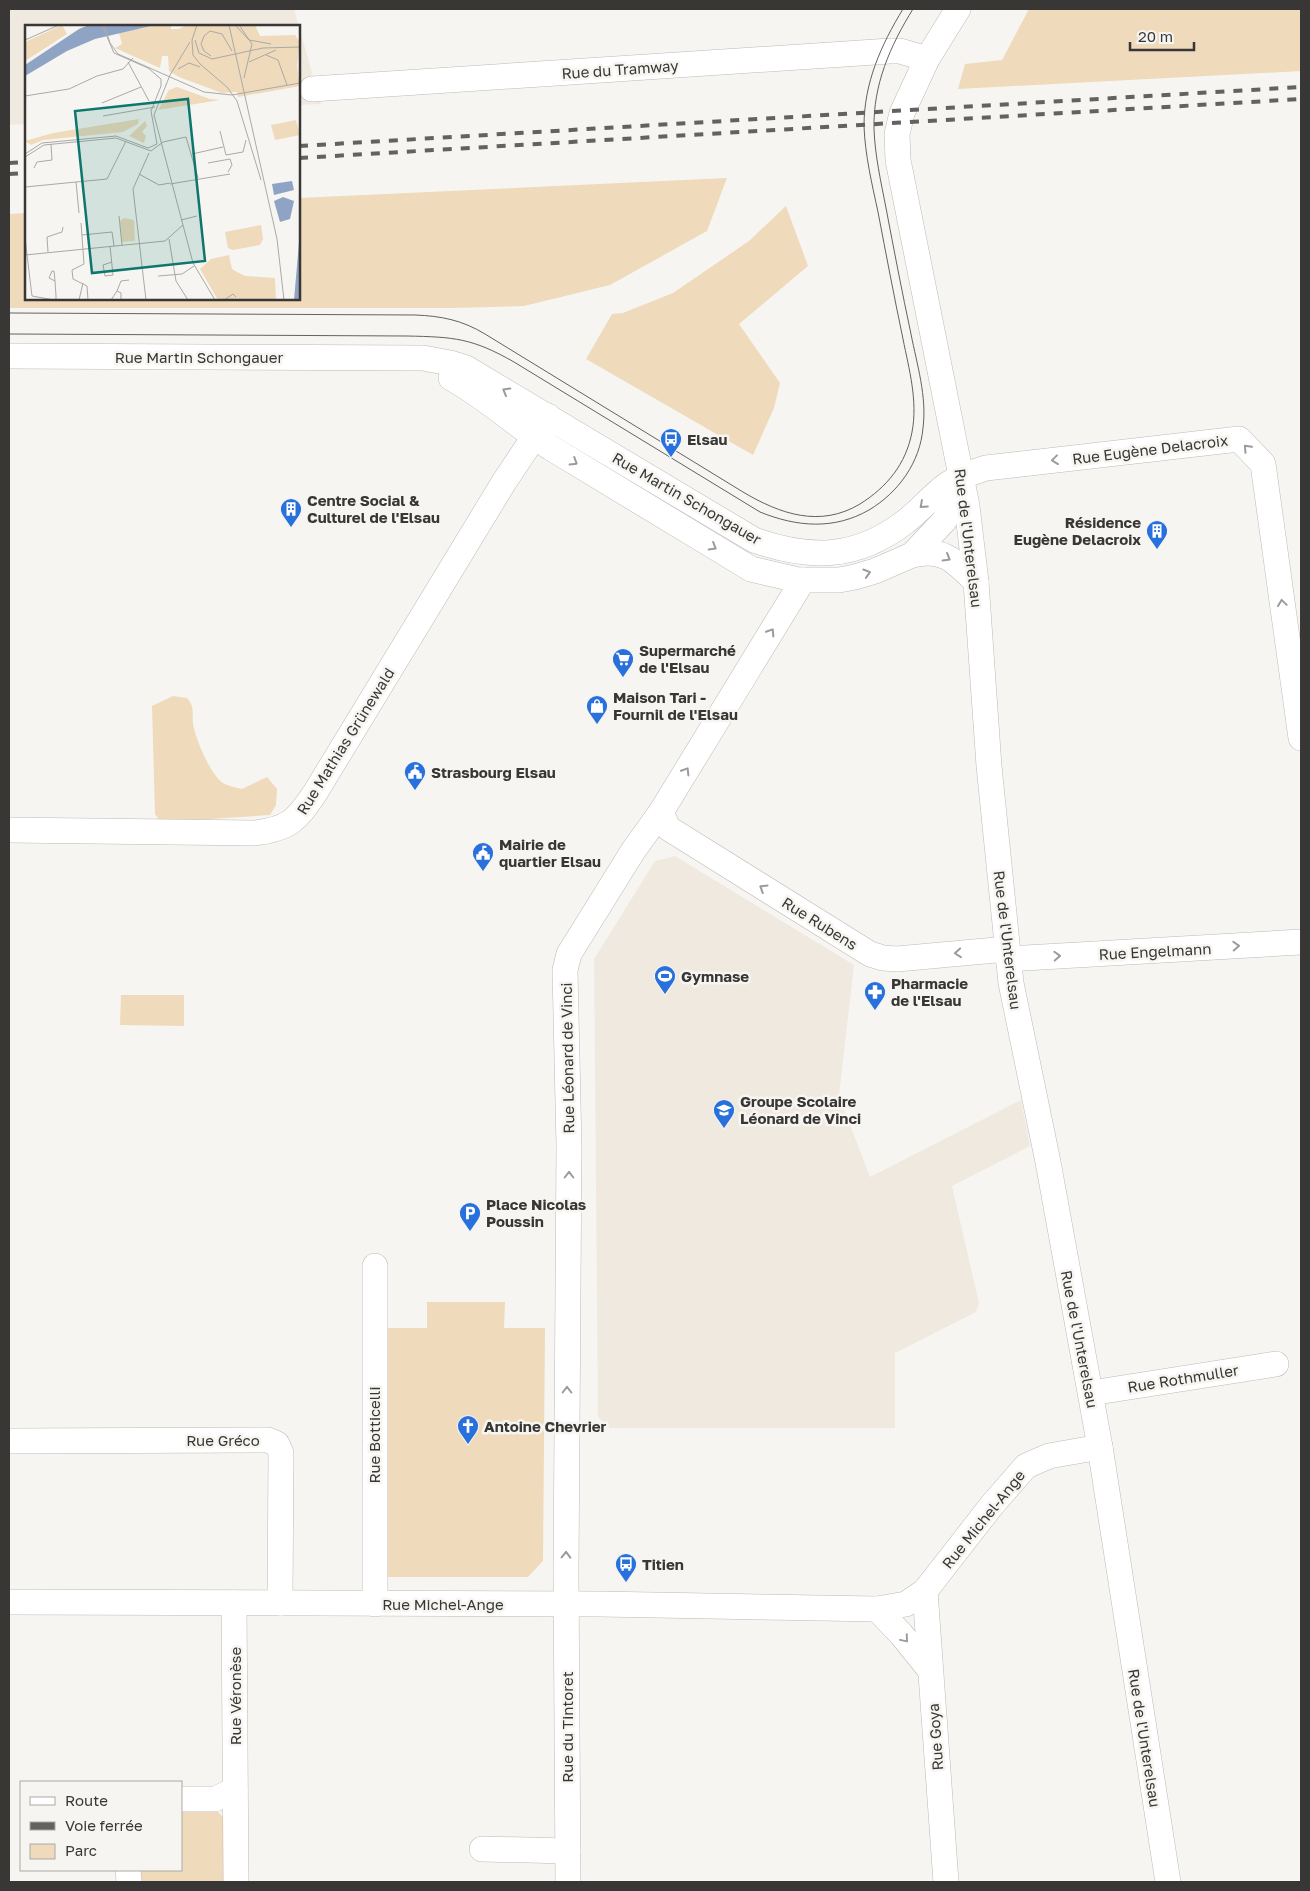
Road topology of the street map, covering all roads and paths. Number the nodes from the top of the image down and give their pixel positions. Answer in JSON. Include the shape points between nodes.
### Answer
{"nodes":[{"id":1,"x":958,"y":9,"type":"edge"},
{"id":2,"x":927,"y":59,"type":"junction"},
{"id":3,"x":312,"y":89,"type":"dead end"},
{"id":4,"x":9,"y":356,"type":"edge"},
{"id":5,"x":389,"y":358,"type":"junction"},
{"id":6,"x":548,"y":416,"type":"junction"},
{"id":7,"x":533,"y":436,"type":"junction"},
{"id":8,"x":963,"y":477,"type":"junction"},
{"id":9,"x":912,"y":555,"type":"junction"},
{"id":10,"x":803,"y":580,"type":"junction"},
{"id":11,"x":976,"y":582,"type":"junction"},
{"id":12,"x":1294,"y":641,"type":"edge"},
{"id":13,"x":1301,"y":738,"type":"edge"},
{"id":14,"x":661,"y":812,"type":"junction"},
{"id":15,"x":9,"y":830,"type":"edge"},
{"id":16,"x":1301,"y":942,"type":"edge"},
{"id":17,"x":1007,"y":954,"type":"junction"},
{"id":18,"x":375,"y":1266,"type":"dead end"},
{"id":19,"x":1276,"y":1364,"type":"dead end"},
{"id":20,"x":1091,"y":1393,"type":"junction"},
{"id":21,"x":9,"y":1441,"type":"edge"},
{"id":22,"x":1100,"y":1446,"type":"junction"},
{"id":23,"x":925,"y":1591,"type":"junction"},
{"id":24,"x":9,"y":1602,"type":"edge"},
{"id":25,"x":234,"y":1603,"type":"junction"},
{"id":26,"x":280,"y":1603,"type":"junction"},
{"id":27,"x":375,"y":1604,"type":"junction"},
{"id":28,"x":566,"y":1604,"type":"junction"},
{"id":29,"x":877,"y":1609,"type":"junction"},
{"id":30,"x":930,"y":1670,"type":"junction"},
{"id":31,"x":235,"y":1790,"type":"junction"},
{"id":32,"x":182,"y":1799,"type":"edge"},
{"id":33,"x":482,"y":1849,"type":"dead end"},
{"id":34,"x":568,"y":1851,"type":"junction"},
{"id":35,"x":236,"y":1882,"type":"edge"},
{"id":36,"x":568,"y":1882,"type":"edge"},
{"id":37,"x":946,"y":1882,"type":"edge"},
{"id":38,"x":1168,"y":1882,"type":"edge"}],
"edges":[{"from":1,"to":2,"type":"street","name":"Rue de l'Unterelsau"},
{"from":2,"to":3,"type":"street","name":"Rue du Tramway","via":[[890,51]]},
{"from":2,"to":8,"type":"street","name":"Rue de l'Unterelsau","via":[[902,113],[897,149]]},
{"from":4,"to":5,"type":"street","name":"Rue Martin Schongauer"},
{"from":6,"to":5,"type":"street","name":"Rue Martin Schongauer","one_way":true,"via":[[450,362],[429,358]]},
{"from":5,"to":7,"type":"street","name":"Rue Martin Schongauer","via":[[435,370],[501,410]]},
{"from":6,"to":7,"type":"street","name":"Rue Mathias Grünewald"},
{"from":8,"to":6,"type":"street","name":"Rue Martin Schongauer","one_way":true,"via":[[948,484],[906,522],[866,546],[842,552],[806,553],[754,540]]},
{"from":7,"to":10,"type":"street","name":"Rue Martin Schongauer","one_way":true,"via":[[751,569]]},
{"from":7,"to":15,"type":"street","name":"Rue Mathias Grünewald","via":[[315,793],[296,818],[283,828],[254,833]]},
{"from":8,"to":9,"type":"street","name":"Rue Martin Schongauer","via":[[944,521]]},
{"from":8,"to":11,"type":"street","name":"Rue de l'Unterelsau"},
{"from":12,"to":8,"type":"street","name":"Rue Eugène Delacroix","one_way":true,"via":[[1262,464],[1239,439],[986,468]]},
{"from":10,"to":9,"type":"street","name":"Rue Martin Schongauer","one_way":true,"via":[[855,577]]},
{"from":9,"to":11,"type":"street","one_way":true,"via":[[939,554],[961,567]]},
{"from":14,"to":10,"type":"street","name":"Rue Léonard de Vinci","one_way":true},
{"from":11,"to":17,"type":"street","name":"Rue de l'Unterelsau"},
{"from":12,"to":13,"type":"street","name":"Rue Eugène Delacroix"},
{"from":17,"to":14,"type":"street","name":"Rue Rubens","one_way":true,"via":[[896,959],[870,954],[668,828]]},
{"from":28,"to":14,"type":"street","name":"Rue Léonard de Vinci","one_way":true,"via":[[569,1146],[564,981],[569,954]]},
{"from":17,"to":16,"type":"street","name":"Rue Engelmann","one_way":true},
{"from":17,"to":20,"type":"street","name":"Rue de l'Unterelsau"},
{"from":18,"to":27,"type":"street","name":"Rue Botticelli"},
{"from":19,"to":20,"type":"street","name":"Rue Rothmuller"},
{"from":20,"to":22,"type":"street","name":"Rue de l'Unterelsau"},
{"from":21,"to":26,"type":"street","name":"Rue Gréco","via":[[268,1440],[277,1444],[282,1453]]},
{"from":22,"to":23,"type":"street","name":"Rue Michel-Ange","via":[[1049,1456],[1026,1466]]},
{"from":22,"to":38,"type":"street","name":"Rue de l'Unterelsau"},
{"from":23,"to":29,"type":"street","name":"Rue Michel-Ange","via":[[906,1604]]},
{"from":23,"to":30,"type":"street","name":"Rue Goya"},
{"from":24,"to":25,"type":"street","name":"Rue Michel-Ange"},
{"from":25,"to":26,"type":"street","name":"Rue Michel-Ange"},
{"from":25,"to":31,"type":"street","name":"Rue Véronèse"},
{"from":26,"to":27,"type":"street","name":"Rue Michel-Ange"},
{"from":27,"to":28,"type":"street","name":"Rue Michel-Ange"},
{"from":28,"to":29,"type":"street","name":"Rue Michel-Ange"},
{"from":28,"to":34,"type":"street","name":"Rue du Tintoret"},
{"from":29,"to":30,"type":"street","one_way":true},
{"from":30,"to":37,"type":"street","name":"Rue Goya"},
{"from":31,"to":32,"type":"street","via":[[215,1799]]},
{"from":31,"to":35,"type":"street","name":"Rue Véronèse"},
{"from":33,"to":34,"type":"street"},
{"from":34,"to":36,"type":"street","name":"Rue du Tintoret"}]}
